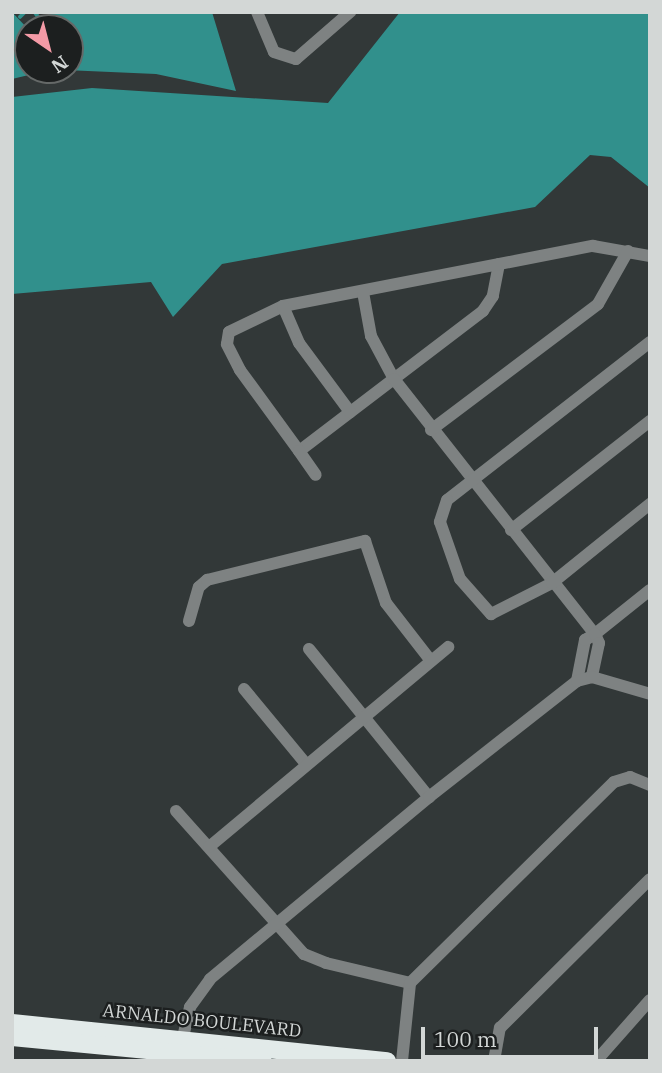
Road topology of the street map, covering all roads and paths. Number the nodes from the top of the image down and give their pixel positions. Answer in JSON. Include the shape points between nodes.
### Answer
{"nodes":[{"id":1,"x":350,"y":12,"type":"edge"},
{"id":2,"x":259,"y":13,"type":"edge"},
{"id":3,"x":628,"y":251,"type":"junction"},
{"id":4,"x":650,"y":256,"type":"edge"},
{"id":5,"x":499,"y":264,"type":"junction"},
{"id":6,"x":363,"y":292,"type":"junction"},
{"id":7,"x":283,"y":306,"type":"junction"},
{"id":8,"x":650,"y":342,"type":"edge"},
{"id":9,"x":394,"y":379,"type":"junction"},
{"id":10,"x":350,"y":412,"type":"junction"},
{"id":11,"x":650,"y":421,"type":"edge"},
{"id":12,"x":431,"y":430,"type":"junction"},
{"id":13,"x":299,"y":451,"type":"junction"},
{"id":14,"x":316,"y":475,"type":"dead end"},
{"id":15,"x":473,"y":480,"type":"junction"},
{"id":16,"x":650,"y":504,"type":"edge"},
{"id":17,"x":511,"y":530,"type":"junction"},
{"id":18,"x":552,"y":583,"type":"junction"},
{"id":19,"x":650,"y":590,"type":"edge"},
{"id":20,"x":189,"y":621,"type":"dead end"},
{"id":21,"x":595,"y":634,"type":"junction"},
{"id":22,"x":447,"y":647,"type":"dead end"},
{"id":23,"x":309,"y":649,"type":"dead end"},
{"id":24,"x":431,"y":661,"type":"junction"},
{"id":25,"x":592,"y":677,"type":"junction"},
{"id":26,"x":577,"y":681,"type":"junction"},
{"id":27,"x":244,"y":689,"type":"dead end"},
{"id":28,"x":650,"y":694,"type":"edge"},
{"id":29,"x":363,"y":717,"type":"junction"},
{"id":30,"x":306,"y":764,"type":"junction"},
{"id":31,"x":650,"y":785,"type":"edge"},
{"id":32,"x":429,"y":797,"type":"junction"},
{"id":33,"x":176,"y":811,"type":"dead end"},
{"id":34,"x":209,"y":847,"type":"junction"},
{"id":35,"x":650,"y":879,"type":"edge"},
{"id":36,"x":275,"y":924,"type":"junction"},
{"id":37,"x":410,"y":983,"type":"junction"},
{"id":38,"x":650,"y":1000,"type":"edge"},
{"id":39,"x":12,"y":1023,"type":"edge"},
{"id":40,"x":12,"y":1037,"type":"edge"},
{"id":41,"x":181,"y":1047,"type":"junction"},
{"id":42,"x":263,"y":1061,"type":"edge"},
{"id":43,"x":387,"y":1061,"type":"edge"},
{"id":44,"x":402,"y":1061,"type":"edge"},
{"id":45,"x":494,"y":1061,"type":"edge"},
{"id":46,"x":596,"y":1061,"type":"edge"}],
"edges":[{"from":1,"to":2,"type":"street","via":[[296,59],[274,52]]},
{"from":3,"to":4,"type":"street"},
{"from":3,"to":5,"type":"street","via":[[593,246]]},
{"from":3,"to":12,"type":"street","via":[[612,287],[598,304]]},
{"from":5,"to":6,"type":"street"},
{"from":5,"to":9,"type":"street","via":[[493,296],[483,311]]},
{"from":6,"to":7,"type":"street"},
{"from":6,"to":9,"type":"street","via":[[371,336]]},
{"from":7,"to":10,"type":"street","via":[[299,343]]},
{"from":7,"to":13,"type":"street","via":[[229,332],[227,344],[240,370]]},
{"from":8,"to":15,"type":"street"},
{"from":9,"to":10,"type":"street"},
{"from":9,"to":12,"type":"street"},
{"from":10,"to":13,"type":"street"},
{"from":11,"to":17,"type":"street"},
{"from":12,"to":15,"type":"street"},
{"from":13,"to":14,"type":"street"},
{"from":15,"to":17,"type":"street"},
{"from":15,"to":18,"type":"street","via":[[447,500],[440,522],[460,579],[491,614]]},
{"from":16,"to":18,"type":"street"},
{"from":17,"to":18,"type":"street"},
{"from":18,"to":21,"type":"street"},
{"from":19,"to":21,"type":"street"},
{"from":20,"to":24,"type":"street","via":[[199,587],[206,580],[365,541],[386,603]]},
{"from":21,"to":25,"type":"street","via":[[599,643]]},
{"from":21,"to":26,"type":"street","via":[[585,640]]},
{"from":22,"to":24,"type":"street"},
{"from":23,"to":29,"type":"street"},
{"from":24,"to":29,"type":"street"},
{"from":25,"to":26,"type":"street"},
{"from":25,"to":28,"type":"street"},
{"from":26,"to":32,"type":"street"},
{"from":27,"to":30,"type":"street"},
{"from":29,"to":30,"type":"street"},
{"from":29,"to":32,"type":"street"},
{"from":30,"to":34,"type":"street"},
{"from":31,"to":37,"type":"street","via":[[630,777],[614,782]]},
{"from":32,"to":36,"type":"street"},
{"from":33,"to":34,"type":"street"},
{"from":34,"to":36,"type":"street"},
{"from":35,"to":45,"type":"street","via":[[500,1028]]},
{"from":36,"to":37,"type":"street","via":[[304,954]]},
{"from":36,"to":41,"type":"street","via":[[210,979],[190,1007]]},
{"from":37,"to":44,"type":"street"},
{"from":38,"to":46,"type":"street"},
{"from":39,"to":41,"type":"highway","name":"ARNALDO BOULEVARD"},
{"from":40,"to":41,"type":"highway","name":"ARNALDO BOULEVARD"},
{"from":41,"to":42,"type":"highway","name":"ARNALDO BOULEVARD"},
{"from":41,"to":43,"type":"highway","name":"ARNALDO BOULEVARD"}]}
